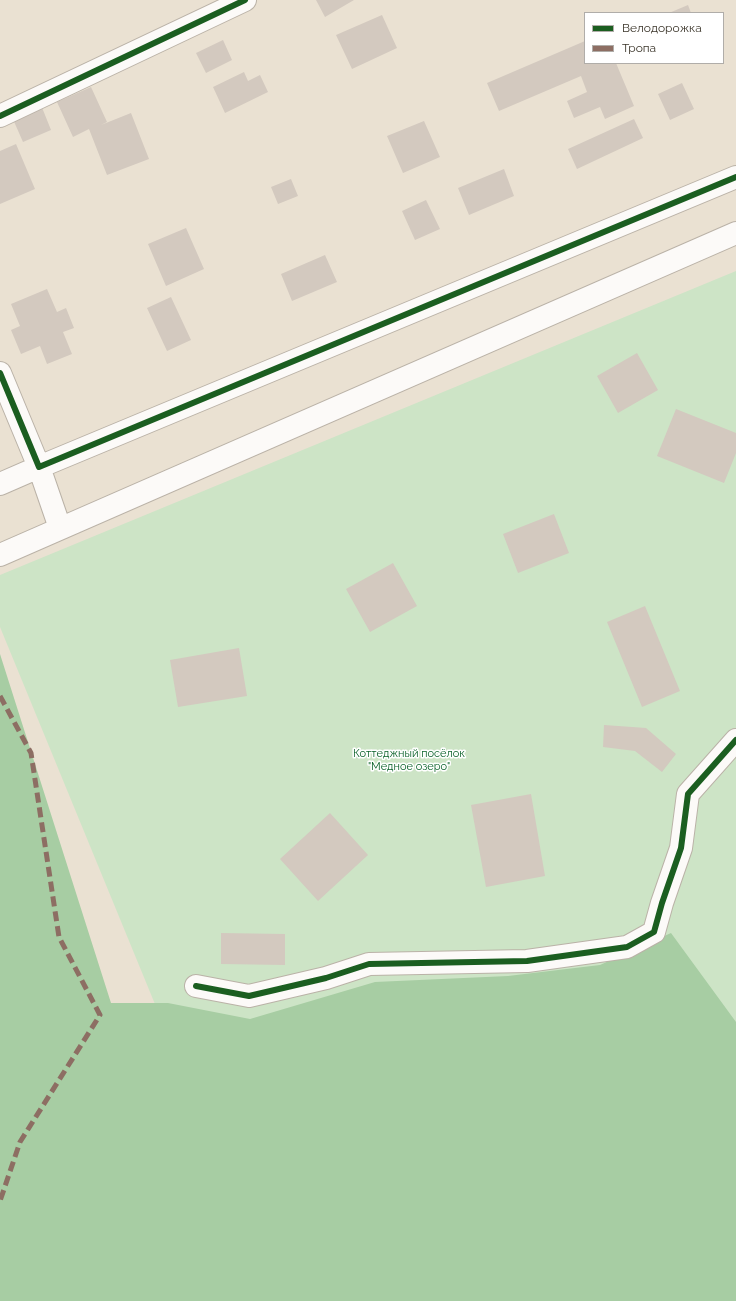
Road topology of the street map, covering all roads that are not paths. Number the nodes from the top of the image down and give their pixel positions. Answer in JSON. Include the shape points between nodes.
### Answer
{"nodes":[{"id":1,"x":245,"y":0,"type":"edge"},
{"id":2,"x":0,"y":116,"type":"edge"},
{"id":3,"x":736,"y":177,"type":"edge"},
{"id":4,"x":736,"y":233,"type":"edge"},
{"id":5,"x":0,"y":373,"type":"edge"},
{"id":6,"x":39,"y":467,"type":"junction"},
{"id":7,"x":0,"y":484,"type":"edge"},
{"id":8,"x":60,"y":528,"type":"junction"},
{"id":9,"x":0,"y":555,"type":"edge"},
{"id":10,"x":736,"y":740,"type":"edge"},
{"id":11,"x":196,"y":986,"type":"dead end"}],
"edges":[{"from":1,"to":2,"type":"street"},
{"from":3,"to":6,"type":"street"},
{"from":4,"to":8,"type":"street"},
{"from":5,"to":6,"type":"street"},
{"from":6,"to":7,"type":"street"},
{"from":6,"to":8,"type":"street"},
{"from":8,"to":9,"type":"street"},
{"from":10,"to":11,"type":"street","via":[[688,794],[681,848],[654,932],[627,947],[527,961],[369,964],[326,978],[249,996]]}]}
